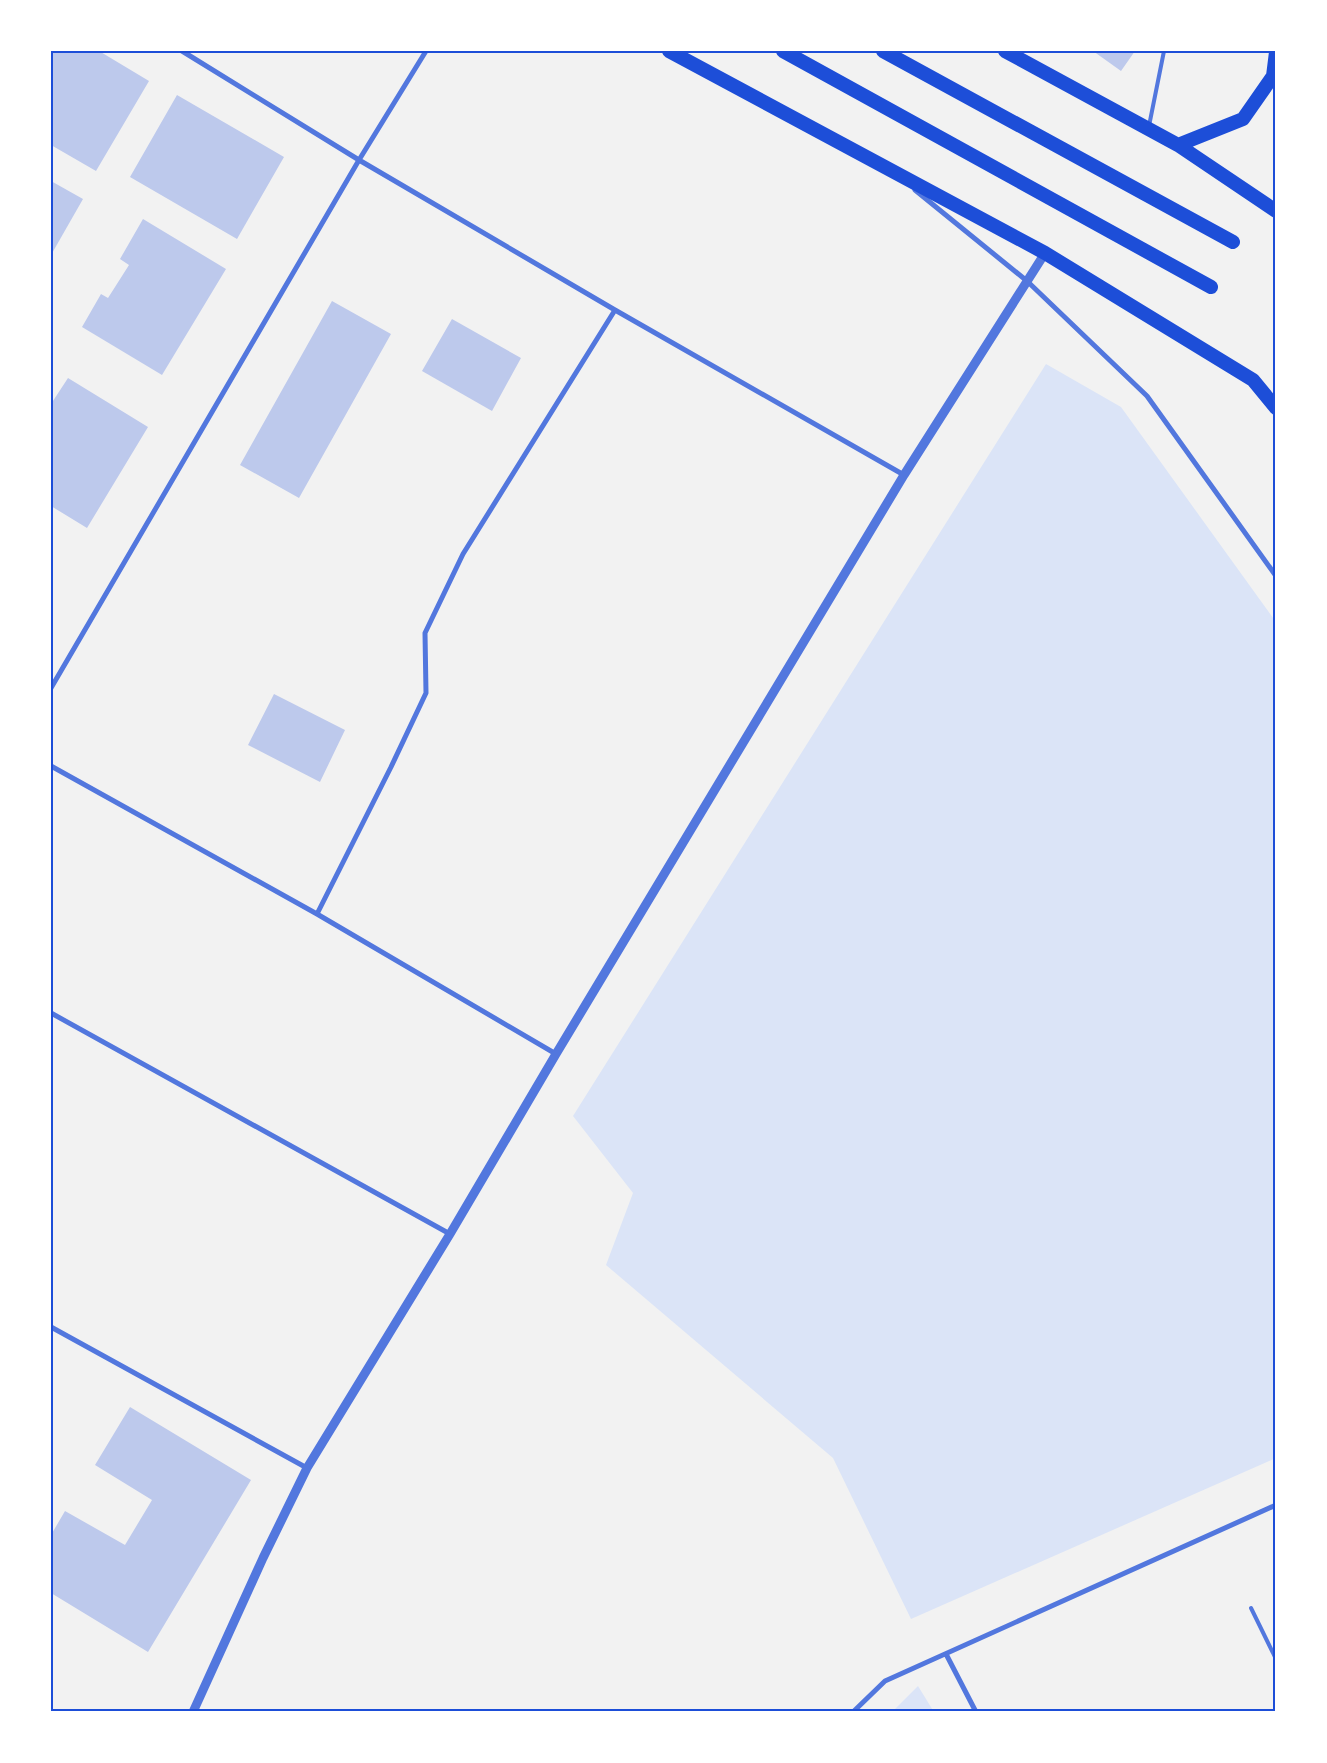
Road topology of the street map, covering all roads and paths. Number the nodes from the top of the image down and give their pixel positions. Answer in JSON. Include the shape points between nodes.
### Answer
{"nodes":[{"id":1,"x":182,"y":51,"type":"edge"},
{"id":2,"x":426,"y":51,"type":"edge"},
{"id":3,"x":669,"y":51,"type":"edge"},
{"id":4,"x":782,"y":51,"type":"edge"},
{"id":5,"x":883,"y":51,"type":"edge"},
{"id":6,"x":1005,"y":51,"type":"edge"},
{"id":7,"x":1164,"y":51,"type":"edge"},
{"id":8,"x":1276,"y":52,"type":"edge"},
{"id":9,"x":1149,"y":128,"type":"junction"},
{"id":10,"x":1178,"y":145,"type":"junction"},
{"id":11,"x":359,"y":160,"type":"junction"},
{"id":12,"x":894,"y":172,"type":"junction"},
{"id":13,"x":1276,"y":211,"type":"edge"},
{"id":14,"x":1234,"y":242,"type":"dead end"},
{"id":15,"x":1045,"y":253,"type":"junction"},
{"id":16,"x":1027,"y":281,"type":"junction"},
{"id":17,"x":1211,"y":287,"type":"dead end"},
{"id":18,"x":615,"y":310,"type":"junction"},
{"id":19,"x":1276,"y":408,"type":"edge"},
{"id":20,"x":904,"y":475,"type":"junction"},
{"id":21,"x":1276,"y":576,"type":"edge"},
{"id":22,"x":51,"y":688,"type":"edge"},
{"id":23,"x":51,"y":766,"type":"edge"},
{"id":24,"x":317,"y":914,"type":"junction"},
{"id":25,"x":51,"y":1013,"type":"edge"},
{"id":26,"x":556,"y":1054,"type":"junction"},
{"id":27,"x":450,"y":1234,"type":"junction"},
{"id":28,"x":51,"y":1327,"type":"edge"},
{"id":29,"x":307,"y":1468,"type":"junction"},
{"id":30,"x":1276,"y":1505,"type":"edge"},
{"id":31,"x":1251,"y":1608,"type":"dead end"},
{"id":32,"x":946,"y":1654,"type":"junction"},
{"id":33,"x":1276,"y":1659,"type":"edge"},
{"id":34,"x":194,"y":1712,"type":"edge"},
{"id":35,"x":853,"y":1712,"type":"edge"},
{"id":36,"x":976,"y":1712,"type":"edge"}],
"edges":[{"from":1,"to":11,"type":"street"},
{"from":2,"to":11,"type":"street"},
{"from":3,"to":12,"type":"highway"},
{"from":4,"to":17,"type":"highway"},
{"from":5,"to":14,"type":"highway"},
{"from":6,"to":9,"type":"highway"},
{"from":7,"to":9,"type":"lane"},
{"from":8,"to":10,"type":"highway","via":[[1273,76],[1242,119]]},
{"from":9,"to":10,"type":"highway"},
{"from":10,"to":13,"type":"highway"},
{"from":11,"to":18,"type":"street"},
{"from":11,"to":22,"type":"street"},
{"from":12,"to":15,"type":"highway"},
{"from":12,"to":16,"type":"street"},
{"from":15,"to":16,"type":"street"},
{"from":15,"to":19,"type":"highway","via":[[1253,380]]},
{"from":16,"to":20,"type":"street"},
{"from":16,"to":21,"type":"street","via":[[1147,396]]},
{"from":18,"to":20,"type":"street"},
{"from":18,"to":24,"type":"street","via":[[463,554],[425,633],[426,693]]},
{"from":20,"to":26,"type":"street"},
{"from":23,"to":24,"type":"street"},
{"from":24,"to":26,"type":"street"},
{"from":25,"to":27,"type":"street"},
{"from":26,"to":27,"type":"street"},
{"from":27,"to":29,"type":"street"},
{"from":28,"to":29,"type":"street"},
{"from":29,"to":34,"type":"street"},
{"from":30,"to":32,"type":"street"},
{"from":31,"to":33,"type":"lane"},
{"from":32,"to":35,"type":"street","via":[[885,1681]]},
{"from":32,"to":36,"type":"street"}]}
